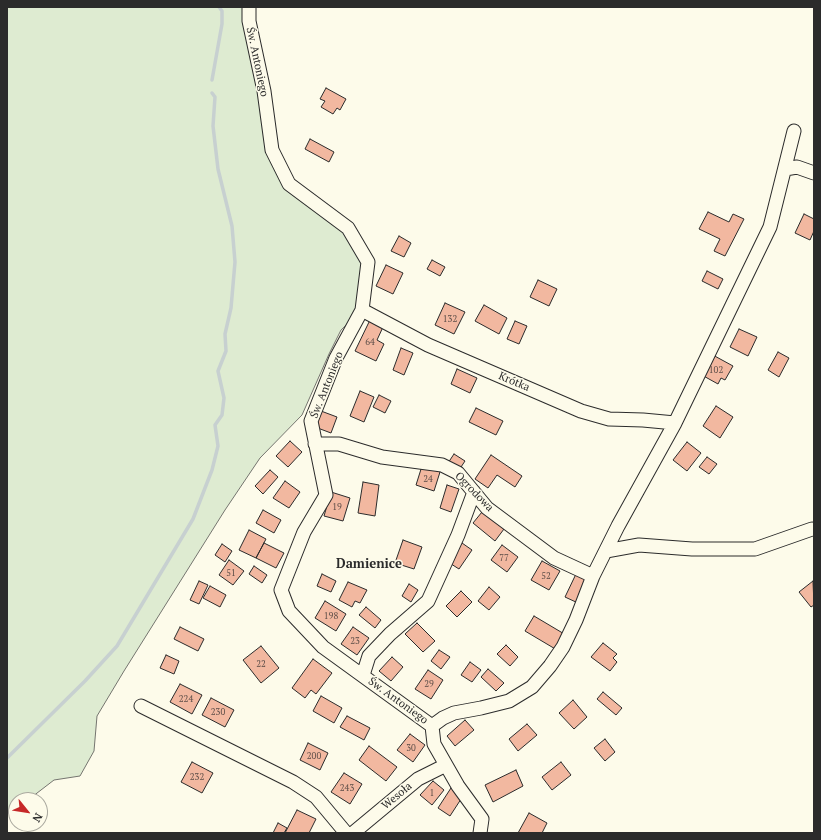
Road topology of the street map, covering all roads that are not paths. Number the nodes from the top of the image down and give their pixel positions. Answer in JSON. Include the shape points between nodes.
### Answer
{"nodes":[{"id":1,"x":249,"y":7,"type":"edge"},
{"id":2,"x":794,"y":131,"type":"dead end"},
{"id":3,"x":785,"y":168,"type":"junction"},
{"id":4,"x":814,"y":173,"type":"edge"},
{"id":5,"x":362,"y":310,"type":"junction"},
{"id":6,"x":675,"y":423,"type":"junction"},
{"id":7,"x":316,"y":444,"type":"junction"},
{"id":8,"x":474,"y":492,"type":"junction"},
{"id":9,"x":812,"y":529,"type":"dead end"},
{"id":10,"x":606,"y":551,"type":"junction"},
{"id":11,"x":593,"y":576,"type":"junction"},
{"id":12,"x":363,"y":675,"type":"junction"},
{"id":13,"x":141,"y":706,"type":"dead end"},
{"id":14,"x":432,"y":726,"type":"junction"},
{"id":15,"x":446,"y":765,"type":"junction"},
{"id":16,"x":346,"y":833,"type":"edge"},
{"id":17,"x":353,"y":833,"type":"edge"},
{"id":18,"x":480,"y":833,"type":"edge"}],
"edges":[{"from":1,"to":5,"type":"street","name":"Św. Antoniego","via":[[249,21],[264,91],[272,150],[288,184],[348,228],[368,262]]},
{"from":2,"to":3,"type":"street"},
{"from":3,"to":4,"type":"street","via":[[798,167]]},
{"from":3,"to":6,"type":"street","via":[[770,227]]},
{"from":5,"to":6,"type":"street","name":"Krótka","via":[[428,345],[581,411],[609,419]]},
{"from":5,"to":7,"type":"street","name":"Św. Antoniego","via":[[336,358],[311,421]]},
{"from":6,"to":10,"type":"street"},
{"from":7,"to":8,"type":"street","name":"Ogrodowa","via":[[339,444],[382,457],[442,465],[458,473]]},
{"from":7,"to":12,"type":"street","name":"Św. Antoniego","via":[[326,495],[304,532],[281,590],[289,611],[323,647]]},
{"from":8,"to":11,"type":"street","name":"Ogrodowa","via":[[487,508],[554,558]]},
{"from":8,"to":12,"type":"street","via":[[458,535],[428,600],[369,656]]},
{"from":9,"to":10,"type":"street","via":[[755,549],[639,546]]},
{"from":10,"to":11,"type":"street"},
{"from":11,"to":14,"type":"street","via":[[563,647],[532,687],[509,701],[454,713]]},
{"from":12,"to":14,"type":"street","name":"Św. Antoniego"},
{"from":13,"to":16,"type":"street","via":[[293,782],[316,797]]},
{"from":14,"to":15,"type":"street","name":"Św. Antoniego","via":[[434,744]]},
{"from":15,"to":17,"type":"street","name":"Wesoła","via":[[418,779]]},
{"from":15,"to":18,"type":"street","name":"Św. Antoniego","via":[[482,819]]}]}
